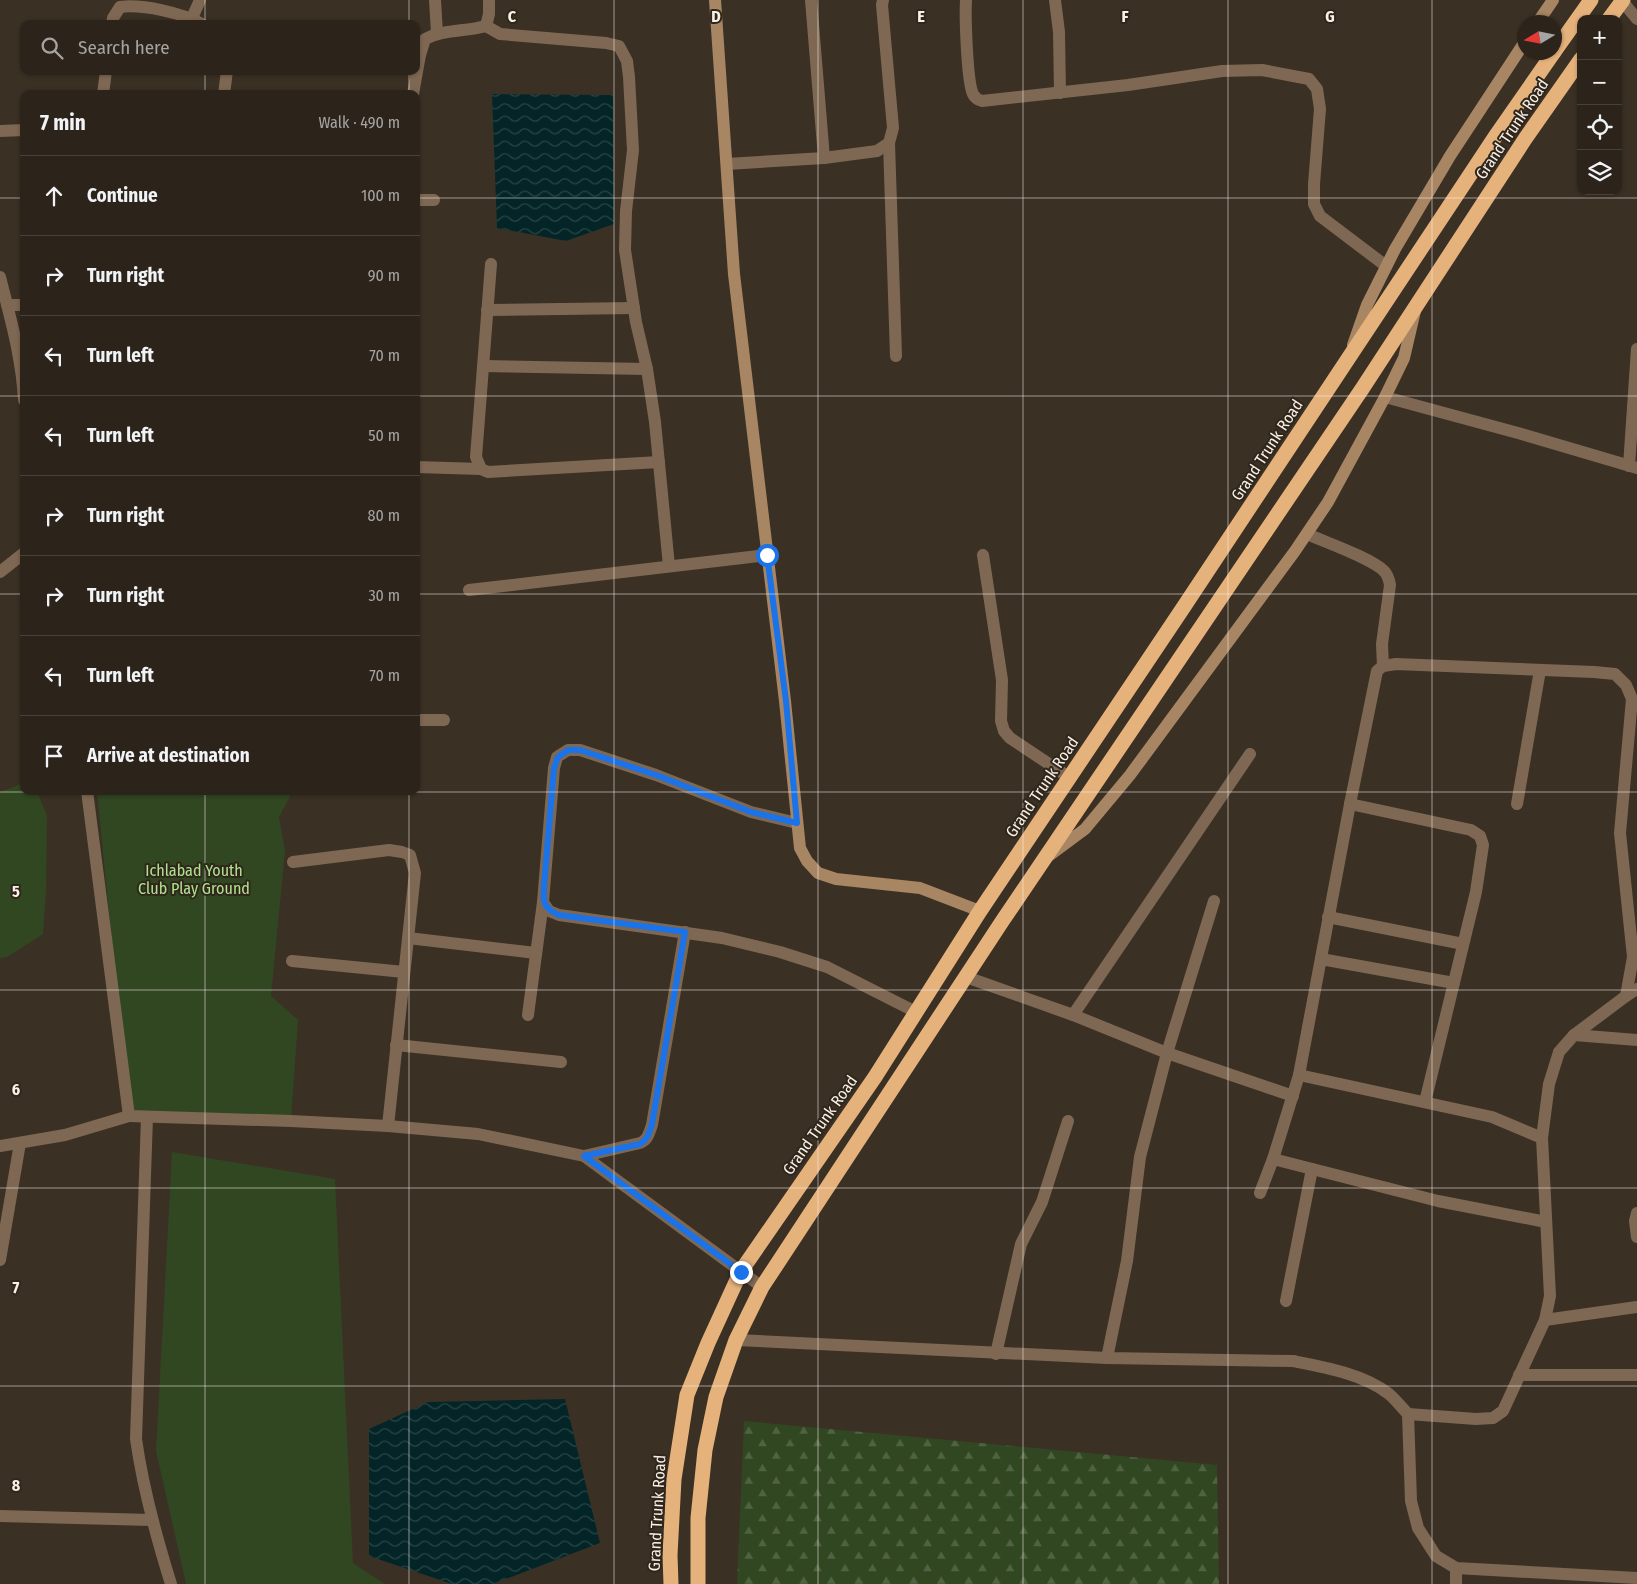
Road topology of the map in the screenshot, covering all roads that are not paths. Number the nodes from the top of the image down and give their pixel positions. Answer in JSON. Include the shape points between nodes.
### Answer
{"nodes":[{"id":1,"x":200,"y":0,"type":"edge"},
{"id":2,"x":435,"y":0,"type":"edge"},
{"id":3,"x":489,"y":0,"type":"edge"},
{"id":4,"x":715,"y":0,"type":"edge"},
{"id":5,"x":811,"y":0,"type":"edge"},
{"id":6,"x":883,"y":0,"type":"edge"},
{"id":7,"x":966,"y":0,"type":"edge"},
{"id":8,"x":1055,"y":0,"type":"edge"},
{"id":9,"x":1553,"y":0,"type":"edge"},
{"id":10,"x":1591,"y":0,"type":"edge"},
{"id":11,"x":1622,"y":0,"type":"edge"},
{"id":12,"x":1543,"y":15,"type":"edge"},
{"id":13,"x":1612,"y":15,"type":"edge"},
{"id":14,"x":1637,"y":19,"type":"edge"},
{"id":15,"x":113,"y":20,"type":"edge"},
{"id":16,"x":193,"y":20,"type":"edge"},
{"id":17,"x":197,"y":20,"type":"edge"},
{"id":18,"x":486,"y":26,"type":"junction"},
{"id":19,"x":437,"y":33,"type":"junction"},
{"id":20,"x":1562,"y":41,"type":"edge"},
{"id":21,"x":1517,"y":54,"type":"edge"},
{"id":22,"x":420,"y":55,"type":"edge"},
{"id":23,"x":1548,"y":60,"type":"edge"},
{"id":24,"x":1577,"y":66,"type":"edge"},
{"id":25,"x":105,"y":75,"type":"edge"},
{"id":26,"x":226,"y":75,"type":"edge"},
{"id":27,"x":416,"y":75,"type":"edge"},
{"id":28,"x":104,"y":90,"type":"edge"},
{"id":29,"x":225,"y":90,"type":"edge"},
{"id":30,"x":414,"y":90,"type":"edge"},
{"id":31,"x":1060,"y":93,"type":"junction"},
{"id":32,"x":20,"y":130,"type":"edge"},
{"id":33,"x":0,"y":131,"type":"edge"},
{"id":34,"x":890,"y":143,"type":"junction"},
{"id":35,"x":824,"y":158,"type":"junction"},
{"id":36,"x":727,"y":164,"type":"junction"},
{"id":37,"x":420,"y":200,"type":"edge"},
{"id":38,"x":434,"y":200,"type":"dead end"},
{"id":39,"x":491,"y":264,"type":"dead end"},
{"id":40,"x":1386,"y":266,"type":"junction"},
{"id":41,"x":0,"y":277,"type":"edge"},
{"id":42,"x":20,"y":304,"type":"edge"},
{"id":43,"x":1417,"y":304,"type":"junction"},
{"id":44,"x":7,"y":305,"type":"junction"},
{"id":45,"x":634,"y":308,"type":"junction"},
{"id":46,"x":487,"y":310,"type":"junction"},
{"id":47,"x":1637,"y":349,"type":"edge"},
{"id":48,"x":896,"y":356,"type":"dead end"},
{"id":49,"x":1349,"y":357,"type":"junction"},
{"id":50,"x":20,"y":366,"type":"edge"},
{"id":51,"x":483,"y":366,"type":"junction"},
{"id":52,"x":647,"y":369,"type":"junction"},
{"id":53,"x":1385,"y":397,"type":"junction"},
{"id":54,"x":659,"y":462,"type":"junction"},
{"id":55,"x":420,"y":467,"type":"edge"},
{"id":56,"x":1633,"y":467,"type":"edge"},
{"id":57,"x":481,"y":469,"type":"junction"},
{"id":58,"x":1306,"y":534,"type":"junction"},
{"id":59,"x":767,"y":555,"type":"junction"},
{"id":60,"x":983,"y":555,"type":"dead end"},
{"id":61,"x":20,"y":556,"type":"edge"},
{"id":62,"x":669,"y":566,"type":"junction"},
{"id":63,"x":0,"y":572,"type":"edge"},
{"id":64,"x":469,"y":590,"type":"dead end"},
{"id":65,"x":1383,"y":666,"type":"junction"},
{"id":66,"x":1540,"y":670,"type":"junction"},
{"id":67,"x":1635,"y":699,"type":"edge"},
{"id":68,"x":420,"y":720,"type":"edge"},
{"id":69,"x":444,"y":720,"type":"dead end"},
{"id":70,"x":1250,"y":754,"type":"dead end"},
{"id":71,"x":1070,"y":778,"type":"junction"},
{"id":72,"x":88,"y":795,"type":"edge"},
{"id":73,"x":1350,"y":804,"type":"junction"},
{"id":74,"x":1517,"y":804,"type":"dead end"},
{"id":75,"x":797,"y":823,"type":"junction"},
{"id":76,"x":1045,"y":858,"type":"junction"},
{"id":77,"x":293,"y":862,"type":"dead end"},
{"id":78,"x":1214,"y":901,"type":"dead end"},
{"id":79,"x":544,"y":902,"type":"junction"},
{"id":80,"x":980,"y":911,"type":"junction"},
{"id":81,"x":1328,"y":917,"type":"junction"},
{"id":82,"x":685,"y":932,"type":"junction"},
{"id":83,"x":408,"y":938,"type":"junction"},
{"id":84,"x":1463,"y":944,"type":"junction"},
{"id":85,"x":536,"y":953,"type":"junction"},
{"id":86,"x":1321,"y":959,"type":"junction"},
{"id":87,"x":292,"y":961,"type":"dead end"},
{"id":88,"x":404,"y":972,"type":"junction"},
{"id":89,"x":966,"y":977,"type":"junction"},
{"id":90,"x":1454,"y":984,"type":"junction"},
{"id":91,"x":1631,"y":992,"type":"edge"},
{"id":92,"x":916,"y":1012,"type":"junction"},
{"id":93,"x":528,"y":1015,"type":"dead end"},
{"id":94,"x":1074,"y":1015,"type":"junction"},
{"id":95,"x":1574,"y":1036,"type":"junction"},
{"id":96,"x":1637,"y":1040,"type":"edge"},
{"id":97,"x":396,"y":1045,"type":"junction"},
{"id":98,"x":1167,"y":1053,"type":"junction"},
{"id":99,"x":561,"y":1062,"type":"dead end"},
{"id":100,"x":1299,"y":1075,"type":"junction"},
{"id":101,"x":1292,"y":1096,"type":"junction"},
{"id":102,"x":1425,"y":1102,"type":"junction"},
{"id":103,"x":128,"y":1116,"type":"junction"},
{"id":104,"x":148,"y":1117,"type":"junction"},
{"id":105,"x":1068,"y":1121,"type":"dead end"},
{"id":106,"x":388,"y":1126,"type":"junction"},
{"id":107,"x":1542,"y":1138,"type":"junction"},
{"id":108,"x":20,"y":1143,"type":"junction"},
{"id":109,"x":0,"y":1146,"type":"edge"},
{"id":110,"x":584,"y":1156,"type":"junction"},
{"id":111,"x":1273,"y":1159,"type":"junction"},
{"id":112,"x":1312,"y":1169,"type":"junction"},
{"id":113,"x":1260,"y":1193,"type":"dead end"},
{"id":114,"x":1637,"y":1213,"type":"edge"},
{"id":115,"x":1546,"y":1222,"type":"junction"},
{"id":116,"x":1637,"y":1237,"type":"edge"},
{"id":117,"x":0,"y":1260,"type":"edge"},
{"id":118,"x":741,"y":1272,"type":"junction"},
{"id":119,"x":762,"y":1287,"type":"junction"},
{"id":120,"x":1286,"y":1301,"type":"dead end"},
{"id":121,"x":1637,"y":1307,"type":"edge"},
{"id":122,"x":1545,"y":1320,"type":"junction"},
{"id":123,"x":736,"y":1340,"type":"junction"},
{"id":124,"x":996,"y":1354,"type":"junction"},
{"id":125,"x":1107,"y":1358,"type":"junction"},
{"id":126,"x":1519,"y":1375,"type":"junction"},
{"id":127,"x":1637,"y":1375,"type":"edge"},
{"id":128,"x":1408,"y":1414,"type":"junction"},
{"id":129,"x":0,"y":1516,"type":"edge"},
{"id":130,"x":151,"y":1520,"type":"junction"},
{"id":131,"x":1456,"y":1568,"type":"junction"},
{"id":132,"x":1637,"y":1578,"type":"edge"},
{"id":133,"x":1542,"y":1579,"type":"edge"},
{"id":134,"x":1617,"y":1581,"type":"edge"},
{"id":135,"x":171,"y":1584,"type":"edge"},
{"id":136,"x":671,"y":1584,"type":"edge"},
{"id":137,"x":698,"y":1584,"type":"edge"},
{"id":138,"x":1456,"y":1584,"type":"edge"}],
"edges":[{"from":1,"to":17,"type":"street"},
{"from":2,"to":19,"type":"street"},
{"from":3,"to":18,"type":"street"},
{"from":4,"to":36,"type":"street"},
{"from":5,"to":35,"type":"street"},
{"from":6,"to":34,"type":"street","via":[[893,128]]},
{"from":7,"to":31,"type":"street","via":[[971,86],[977,99],[982,102]]},
{"from":8,"to":31,"type":"street"},
{"from":9,"to":12,"type":"street"},
{"from":10,"to":20,"type":"highway","name":"Grand Trunk Road"},
{"from":11,"to":13,"type":"highway"},
{"from":11,"to":14,"type":"street"},
{"from":15,"to":16,"type":"street","via":[[120,7],[135,5]]},
{"from":18,"to":19,"type":"street"},
{"from":18,"to":45,"type":"street","via":[[500,34],[619,46],[627,61],[633,150],[625,250]]},
{"from":19,"to":22,"type":"street","via":[[425,39]]},
{"from":21,"to":40,"type":"street","via":[[1450,156]]},
{"from":23,"to":49,"type":"highway","name":"Grand Trunk Road"},
{"from":24,"to":43,"type":"highway","name":"Grand Trunk Road"},
{"from":25,"to":28,"type":"street"},
{"from":26,"to":29,"type":"street"},
{"from":27,"to":30,"type":"street"},
{"from":31,"to":40,"type":"street","via":[[1222,71],[1262,70],[1309,80],[1317,90],[1320,109],[1314,204],[1320,216]]},
{"from":32,"to":33,"type":"street"},
{"from":34,"to":35,"type":"street","via":[[878,151]]},
{"from":34,"to":48,"type":"street"},
{"from":35,"to":36,"type":"street"},
{"from":36,"to":59,"type":"street","via":[[734,274]]},
{"from":37,"to":38,"type":"street"},
{"from":39,"to":46,"type":"street"},
{"from":40,"to":49,"type":"street","via":[[1367,305]]},
{"from":41,"to":44,"type":"street"},
{"from":42,"to":44,"type":"street"},
{"from":43,"to":53,"type":"street","via":[[1404,358]]},
{"from":43,"to":76,"type":"highway","name":"Grand Trunk Road"},
{"from":44,"to":50,"type":"street"},
{"from":45,"to":46,"type":"street"},
{"from":45,"to":52,"type":"street"},
{"from":46,"to":51,"type":"street"},
{"from":47,"to":56,"type":"street"},
{"from":49,"to":71,"type":"highway","name":"Grand Trunk Road"},
{"from":51,"to":52,"type":"street"},
{"from":51,"to":57,"type":"street","via":[[476,457]]},
{"from":52,"to":54,"type":"street"},
{"from":53,"to":56,"type":"street"},
{"from":53,"to":58,"type":"street","via":[[1328,502]]},
{"from":54,"to":57,"type":"street","via":[[488,472]]},
{"from":54,"to":62,"type":"street"},
{"from":55,"to":57,"type":"street"},
{"from":58,"to":65,"type":"street","via":[[1369,560],[1388,575],[1390,585],[1382,644]]},
{"from":58,"to":76,"type":"street","via":[[1130,775],[1085,829]]},
{"from":59,"to":62,"type":"street"},
{"from":59,"to":75,"type":"street","via":[[786,701]]},
{"from":60,"to":71,"type":"street","via":[[1002,680],[1004,732]]},
{"from":61,"to":63,"type":"street"},
{"from":62,"to":64,"type":"street"},
{"from":65,"to":66,"type":"street"},
{"from":65,"to":73,"type":"street","via":[[1377,671]]},
{"from":66,"to":67,"type":"street","via":[[1615,674]]},
{"from":66,"to":74,"type":"street"},
{"from":67,"to":91,"type":"street","via":[[1620,833],[1633,956]]},
{"from":68,"to":69,"type":"street"},
{"from":70,"to":94,"type":"street"},
{"from":71,"to":80,"type":"highway","name":"Grand Trunk Road"},
{"from":72,"to":103,"type":"street"},
{"from":73,"to":81,"type":"street"},
{"from":73,"to":84,"type":"street","via":[[1470,830],[1480,836],[1482,845],[1476,892]]},
{"from":75,"to":79,"type":"street","via":[[751,812],[580,750],[568,750],[558,757],[554,768]]},
{"from":75,"to":80,"type":"street","via":[[800,848],[818,873],[836,879],[920,888]]},
{"from":76,"to":89,"type":"highway","name":"Grand Trunk Road"},
{"from":77,"to":83,"type":"street","via":[[389,850],[410,855],[415,873]]},
{"from":78,"to":98,"type":"street"},
{"from":79,"to":82,"type":"street","via":[[549,911],[559,915]]},
{"from":79,"to":85,"type":"street"},
{"from":80,"to":92,"type":"highway","name":"Grand Trunk Road"},
{"from":81,"to":84,"type":"street"},
{"from":81,"to":86,"type":"street"},
{"from":82,"to":92,"type":"street","via":[[780,952],[828,968]]},
{"from":82,"to":110,"type":"street","via":[[648,1137],[640,1144]]},
{"from":83,"to":85,"type":"street"},
{"from":83,"to":88,"type":"street"},
{"from":84,"to":90,"type":"street"},
{"from":85,"to":93,"type":"street"},
{"from":86,"to":90,"type":"street"},
{"from":86,"to":100,"type":"street"},
{"from":87,"to":88,"type":"street"},
{"from":88,"to":97,"type":"street"},
{"from":89,"to":94,"type":"street"},
{"from":89,"to":119,"type":"highway","name":"Grand Trunk Road"},
{"from":90,"to":102,"type":"street"},
{"from":91,"to":95,"type":"street"},
{"from":92,"to":118,"type":"highway","name":"Grand Trunk Road"},
{"from":94,"to":98,"type":"street"},
{"from":95,"to":96,"type":"street"},
{"from":95,"to":107,"type":"street","via":[[1559,1052],[1548,1084]]},
{"from":97,"to":99,"type":"street"},
{"from":97,"to":106,"type":"street"},
{"from":98,"to":101,"type":"street"},
{"from":98,"to":125,"type":"street","via":[[1140,1157],[1127,1261]]},
{"from":100,"to":101,"type":"street"},
{"from":100,"to":102,"type":"street"},
{"from":101,"to":111,"type":"street"},
{"from":102,"to":107,"type":"street","via":[[1492,1117]]},
{"from":103,"to":104,"type":"street"},
{"from":103,"to":108,"type":"street","via":[[74,1133]]},
{"from":104,"to":106,"type":"street"},
{"from":104,"to":130,"type":"street","via":[[136,1439]]},
{"from":105,"to":124,"type":"street","via":[[1042,1202],[1021,1244]]},
{"from":106,"to":110,"type":"street","via":[[478,1134]]},
{"from":107,"to":115,"type":"street"},
{"from":108,"to":109,"type":"street"},
{"from":108,"to":117,"type":"street"},
{"from":110,"to":118,"type":"street"},
{"from":111,"to":112,"type":"street"},
{"from":111,"to":113,"type":"street"},
{"from":112,"to":115,"type":"street","via":[[1438,1201]]},
{"from":112,"to":120,"type":"street"},
{"from":114,"to":116,"type":"street"},
{"from":115,"to":122,"type":"street","via":[[1550,1296]]},
{"from":118,"to":119,"type":"street"},
{"from":118,"to":136,"type":"highway","name":"Grand Trunk Road","via":[[687,1395],[674,1478]]},
{"from":119,"to":123,"type":"highway","name":"Grand Trunk Road"},
{"from":121,"to":122,"type":"street"},
{"from":122,"to":126,"type":"street"},
{"from":123,"to":124,"type":"street"},
{"from":123,"to":137,"type":"highway","name":"Grand Trunk Road","via":[[716,1397],[706,1450],[698,1518]]},
{"from":124,"to":125,"type":"street"},
{"from":125,"to":128,"type":"street","via":[[1293,1360],[1358,1377],[1388,1394]]},
{"from":126,"to":127,"type":"street"},
{"from":126,"to":128,"type":"street","via":[[1502,1411],[1493,1418]]},
{"from":128,"to":131,"type":"street","via":[[1411,1501],[1418,1528],[1436,1556]]},
{"from":129,"to":130,"type":"street"},
{"from":130,"to":135,"type":"street"},
{"from":131,"to":133,"type":"street"},
{"from":131,"to":138,"type":"street"},
{"from":132,"to":134,"type":"street"},
{"from":133,"to":134,"type":"street"}]}
